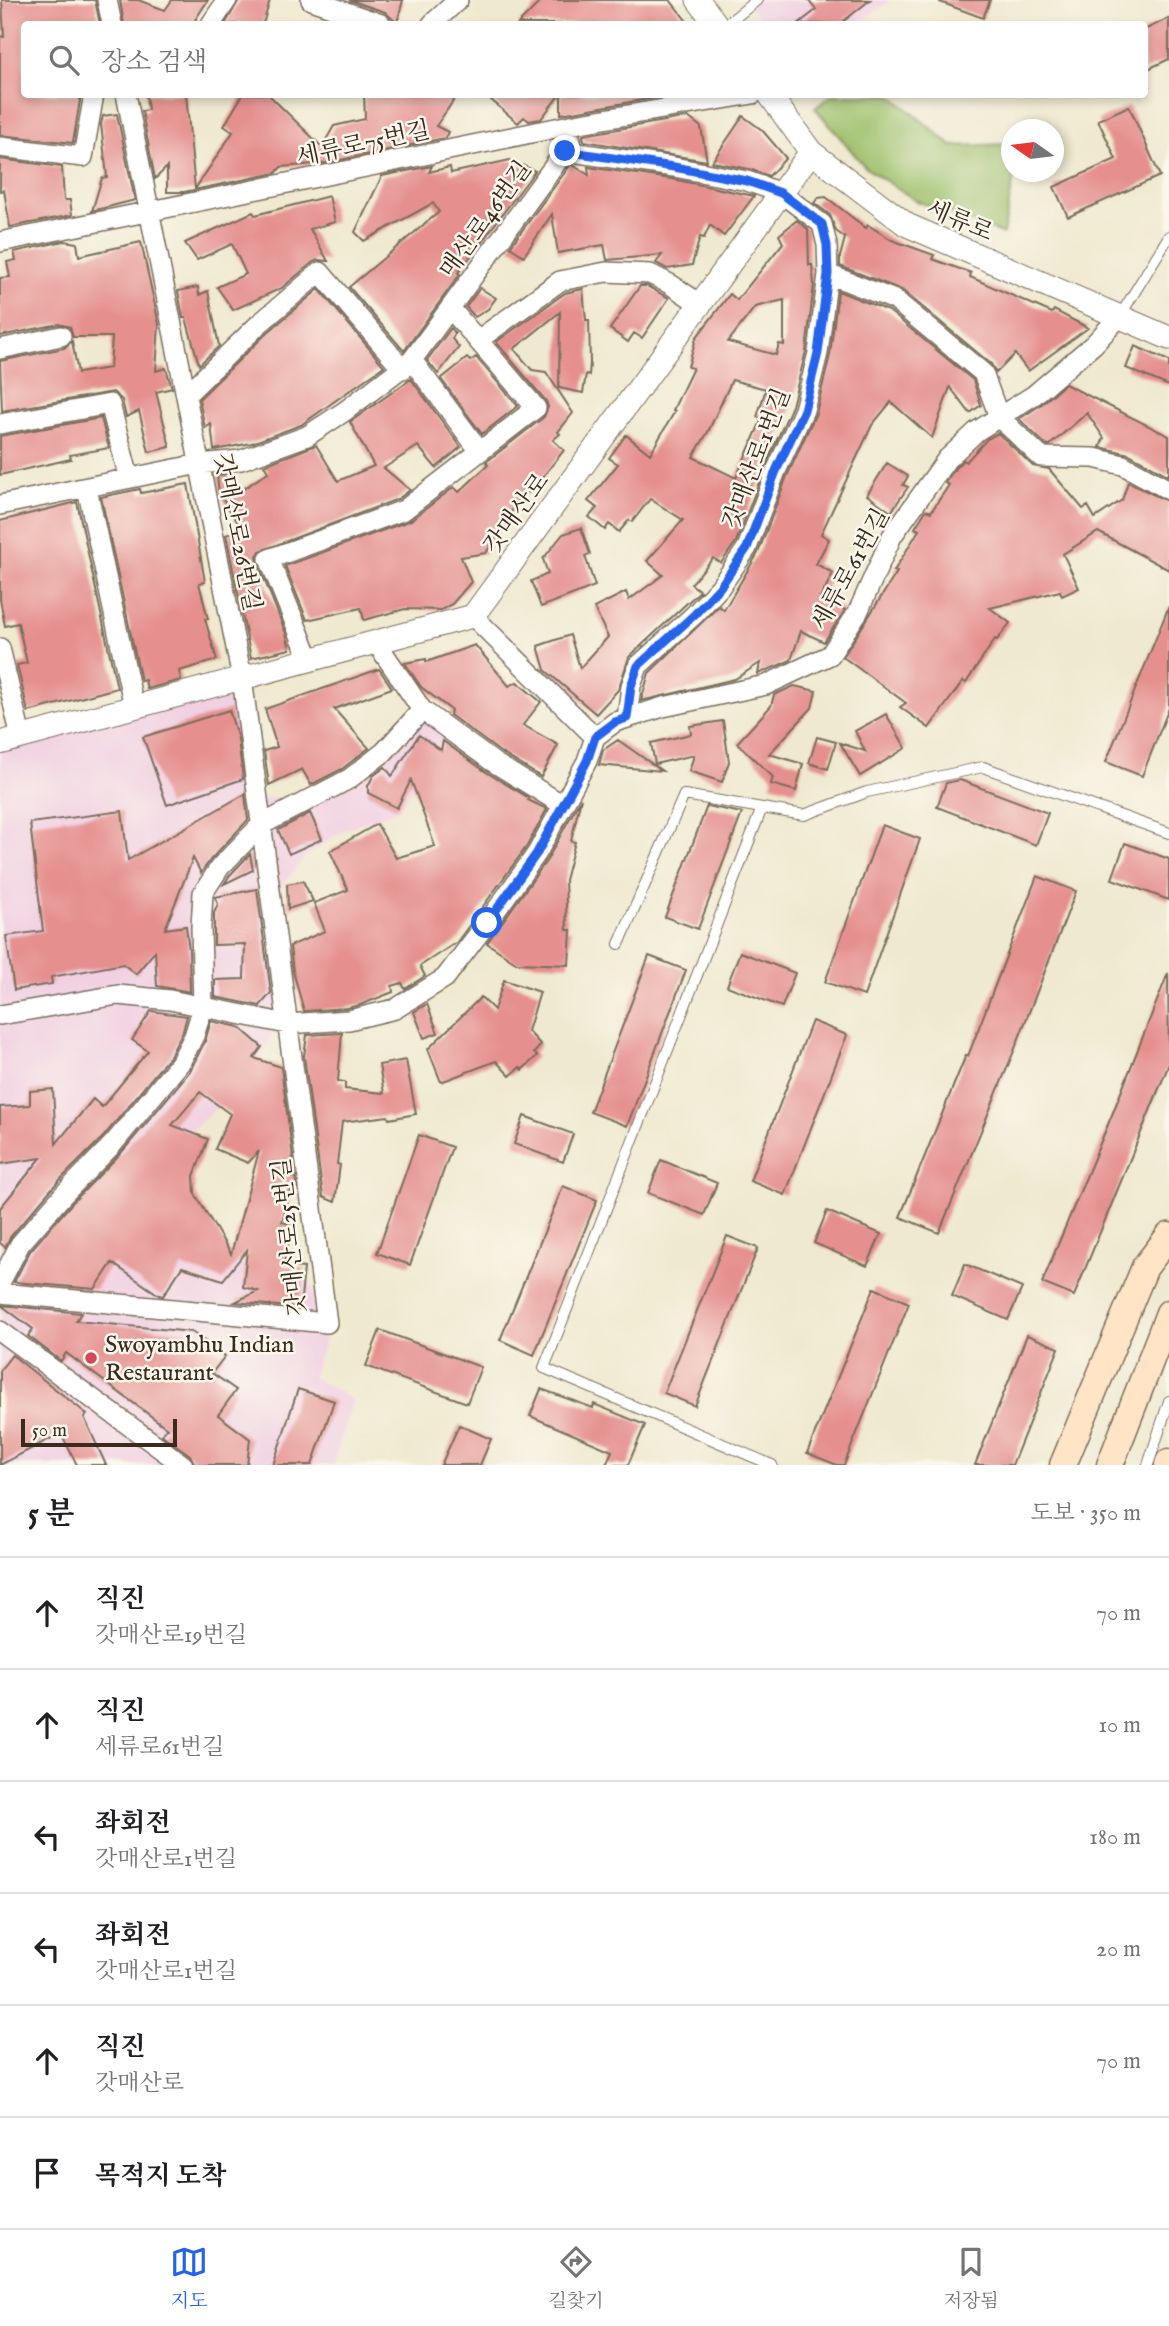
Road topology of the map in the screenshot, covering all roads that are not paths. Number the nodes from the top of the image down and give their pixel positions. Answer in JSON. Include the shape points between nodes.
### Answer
{"nodes":[{"id":1,"x":107,"y":0,"type":"edge"},
{"id":2,"x":227,"y":0,"type":"edge"},
{"id":3,"x":311,"y":0,"type":"edge"},
{"id":4,"x":458,"y":0,"type":"edge"},
{"id":5,"x":698,"y":0,"type":"edge"},
{"id":6,"x":757,"y":0,"type":"edge"},
{"id":7,"x":111,"y":21,"type":"edge"},
{"id":8,"x":213,"y":21,"type":"edge"},
{"id":9,"x":372,"y":21,"type":"edge"},
{"id":10,"x":435,"y":21,"type":"edge"},
{"id":11,"x":714,"y":21,"type":"edge"},
{"id":12,"x":731,"y":21,"type":"edge"},
{"id":13,"x":93,"y":98,"type":"edge"},
{"id":14,"x":127,"y":98,"type":"edge"},
{"id":15,"x":755,"y":98,"type":"edge"},
{"id":16,"x":770,"y":98,"type":"edge"},
{"id":17,"x":580,"y":123,"type":"junction"},
{"id":18,"x":0,"y":147,"type":"edge"},
{"id":19,"x":565,"y":151,"type":"junction"},
{"id":20,"x":811,"y":152,"type":"junction"},
{"id":21,"x":781,"y":193,"type":"junction"},
{"id":22,"x":149,"y":211,"type":"junction"},
{"id":23,"x":1169,"y":236,"type":"edge"},
{"id":24,"x":0,"y":242,"type":"edge"},
{"id":25,"x":828,"y":274,"type":"junction"},
{"id":26,"x":700,"y":304,"type":"junction"},
{"id":27,"x":450,"y":308,"type":"junction"},
{"id":28,"x":1119,"y":317,"type":"junction"},
{"id":29,"x":61,"y":336,"type":"dead end"},
{"id":30,"x":1169,"y":338,"type":"edge"},
{"id":31,"x":478,"y":340,"type":"junction"},
{"id":32,"x":0,"y":349,"type":"edge"},
{"id":33,"x":407,"y":364,"type":"junction"},
{"id":34,"x":186,"y":395,"type":"junction"},
{"id":35,"x":999,"y":417,"type":"junction"},
{"id":36,"x":0,"y":424,"type":"edge"},
{"id":37,"x":479,"y":450,"type":"junction"},
{"id":38,"x":199,"y":464,"type":"junction"},
{"id":39,"x":129,"y":478,"type":"junction"},
{"id":40,"x":88,"y":488,"type":"junction"},
{"id":41,"x":1169,"y":490,"type":"edge"},
{"id":42,"x":0,"y":505,"type":"edge"},
{"id":43,"x":473,"y":616,"type":"junction"},
{"id":44,"x":376,"y":642,"type":"junction"},
{"id":45,"x":0,"y":648,"type":"edge"},
{"id":46,"x":310,"y":660,"type":"junction"},
{"id":47,"x":242,"y":678,"type":"junction"},
{"id":48,"x":134,"y":706,"type":"junction"},
{"id":49,"x":422,"y":710,"type":"junction"},
{"id":50,"x":627,"y":718,"type":"junction"},
{"id":51,"x":595,"y":737,"type":"junction"},
{"id":52,"x":10,"y":740,"type":"edge"},
{"id":53,"x":563,"y":805,"type":"junction"},
{"id":54,"x":762,"y":808,"type":"junction"},
{"id":55,"x":261,"y":825,"type":"junction"},
{"id":56,"x":1169,"y":833,"type":"edge"},
{"id":57,"x":619,"y":944,"type":"dead end"},
{"id":58,"x":204,"y":1007,"type":"junction"},
{"id":59,"x":0,"y":1015,"type":"edge"},
{"id":60,"x":287,"y":1024,"type":"junction"},
{"id":61,"x":1169,"y":1237,"type":"edge"},
{"id":62,"x":0,"y":1283,"type":"edge"},
{"id":63,"x":0,"y":1293,"type":"edge"},
{"id":64,"x":1169,"y":1313,"type":"edge"},
{"id":65,"x":0,"y":1331,"type":"edge"},
{"id":66,"x":1169,"y":1401,"type":"edge"},
{"id":67,"x":183,"y":1465,"type":"edge"},
{"id":68,"x":772,"y":1465,"type":"edge"},
{"id":69,"x":1063,"y":1465,"type":"edge"},
{"id":70,"x":1110,"y":1465,"type":"edge"},
{"id":71,"x":1148,"y":1465,"type":"edge"}],
"edges":[{"from":1,"to":7,"type":"street"},
{"from":2,"to":8,"type":"street"},
{"from":3,"to":9,"type":"street"},
{"from":4,"to":10,"type":"street"},
{"from":5,"to":11,"type":"street"},
{"from":6,"to":12,"type":"lane"},
{"from":13,"to":18,"type":"street","via":[[83,157]]},
{"from":14,"to":22,"type":"street","name":"갓매산로26번길"},
{"from":15,"to":17,"type":"street","name":"세류로75번길"},
{"from":16,"to":20,"type":"street","name":"세류로"},
{"from":17,"to":19,"type":"street","name":"매산로46번길"},
{"from":17,"to":22,"type":"street","name":"세류로75번길"},
{"from":19,"to":21,"type":"street","via":[[747,181]]},
{"from":19,"to":27,"type":"street","name":"매산로46번길"},
{"from":20,"to":21,"type":"street","name":"갓매산로"},
{"from":20,"to":28,"type":"street","name":"세류로","via":[[907,225]]},
{"from":21,"to":25,"type":"street","name":"갓매산로1번길","via":[[822,224]]},
{"from":21,"to":26,"type":"street","name":"갓매산로"},
{"from":22,"to":24,"type":"street","name":"세류로75번길"},
{"from":22,"to":34,"type":"street","name":"갓매산로26번길"},
{"from":23,"to":28,"type":"lane"},
{"from":25,"to":35,"type":"street","via":[[895,300],[924,322],[983,373]]},
{"from":25,"to":50,"type":"street","name":"갓매산로1번길","via":[[818,353],[804,410],[747,548],[720,587],[638,666]]},
{"from":26,"to":31,"type":"street","via":[[650,274],[606,272],[560,281]]},
{"from":26,"to":43,"type":"street","name":"갓매산로"},
{"from":27,"to":31,"type":"street","name":"매산로46번길"},
{"from":27,"to":33,"type":"street","name":"매산로46번길"},
{"from":28,"to":30,"type":"street","name":"세류로"},
{"from":28,"to":35,"type":"street","name":"세류로61번길","via":[[1034,394]]},
{"from":29,"to":32,"type":"street"},
{"from":31,"to":37,"type":"street","name":"매산로46번길","via":[[536,408]]},
{"from":33,"to":34,"type":"street","via":[[320,272]]},
{"from":33,"to":37,"type":"street"},
{"from":33,"to":38,"type":"street","name":"매산로46번길","via":[[307,436],[241,460]]},
{"from":34,"to":38,"type":"street","name":"갓매산로26번길"},
{"from":35,"to":41,"type":"street","via":[[1041,457],[1104,460]]},
{"from":35,"to":50,"type":"street","name":"세류로61번길","via":[[977,431],[928,483],[892,536],[858,612],[830,655],[766,685]]},
{"from":36,"to":39,"type":"street","via":[[110,404]]},
{"from":37,"to":46,"type":"street","via":[[404,510],[269,559]]},
{"from":38,"to":39,"type":"street","name":"매산로46번길"},
{"from":38,"to":47,"type":"street","name":"갓매산로26번길"},
{"from":39,"to":40,"type":"street","name":"매산로46번길"},
{"from":40,"to":42,"type":"street","name":"매산로46번길"},
{"from":40,"to":48,"type":"street"},
{"from":43,"to":44,"type":"street"},
{"from":43,"to":51,"type":"street"},
{"from":44,"to":46,"type":"street"},
{"from":44,"to":49,"type":"street"},
{"from":45,"to":52,"type":"street"},
{"from":46,"to":47,"type":"street"},
{"from":47,"to":48,"type":"street"},
{"from":47,"to":55,"type":"street","name":"갓매산로25번길"},
{"from":48,"to":52,"type":"street"},
{"from":49,"to":53,"type":"street"},
{"from":49,"to":55,"type":"street","via":[[384,752],[349,779]]},
{"from":50,"to":51,"type":"street","name":"세류로61번길"},
{"from":51,"to":53,"type":"street"},
{"from":53,"to":60,"type":"street","via":[[537,853],[445,978],[395,1009],[349,1020]]},
{"from":54,"to":56,"type":"lane","via":[[804,815],[867,792],[983,767]]},
{"from":54,"to":57,"type":"lane","via":[[684,795]]},
{"from":54,"to":68,"type":"lane","via":[[544,1368]]},
{"from":55,"to":58,"type":"street","via":[[220,867],[203,893]]},
{"from":55,"to":60,"type":"street","name":"갓매산로25번길"},
{"from":58,"to":59,"type":"street","via":[[118,996]]},
{"from":58,"to":60,"type":"street"},
{"from":58,"to":62,"type":"street","via":[[180,1063],[20,1244]]},
{"from":60,"to":63,"type":"street","name":"갓매산로25번길","via":[[327,1323]]},
{"from":61,"to":69,"type":"main road","via":[[1145,1267]]},
{"from":64,"to":70,"type":"main road"},
{"from":65,"to":67,"type":"street"},
{"from":66,"to":71,"type":"lane"}]}
